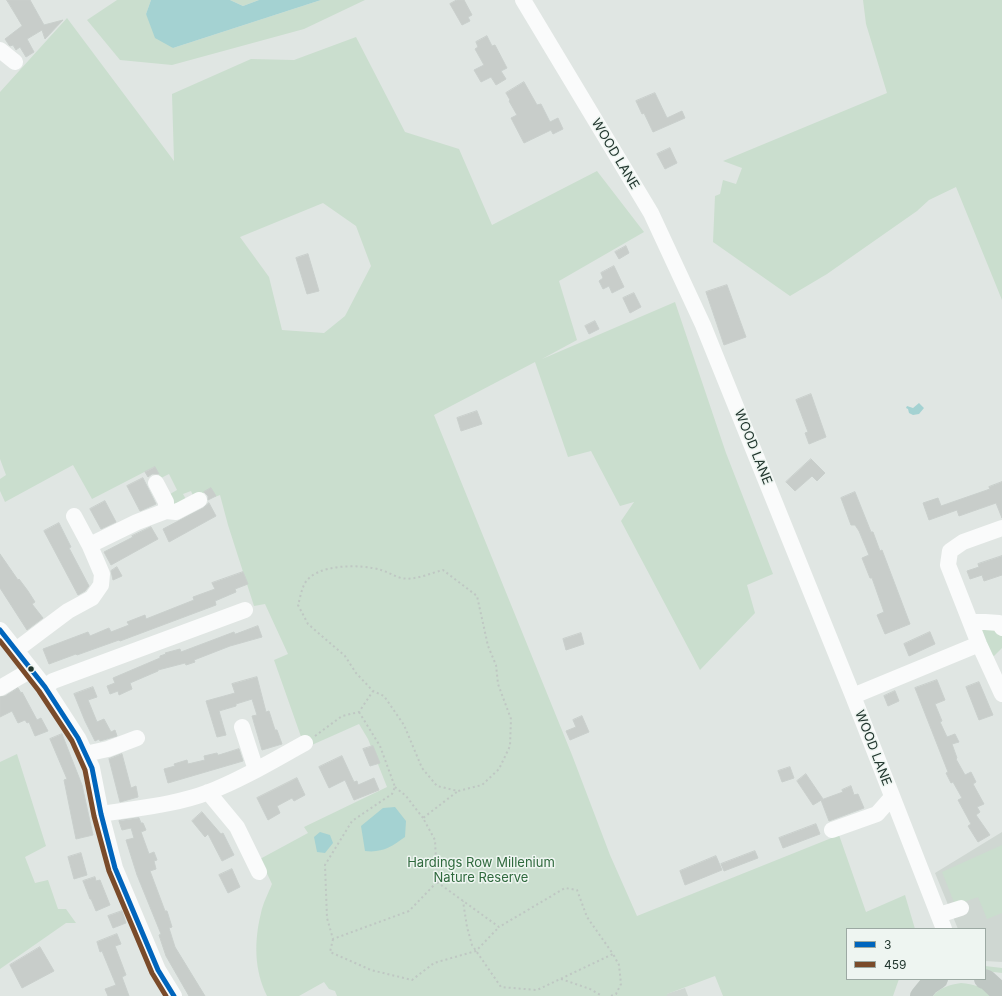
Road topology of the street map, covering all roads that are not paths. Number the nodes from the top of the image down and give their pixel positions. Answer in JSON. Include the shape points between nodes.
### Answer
{"nodes":[{"id":1,"x":523,"y":0,"type":"edge"},
{"id":2,"x":0,"y":50,"type":"edge"},
{"id":3,"x":15,"y":62,"type":"dead end"},
{"id":4,"x":156,"y":483,"type":"dead end"},
{"id":5,"x":198,"y":500,"type":"dead end"},
{"id":6,"x":166,"y":511,"type":"junction"},
{"id":7,"x":74,"y":516,"type":"dead end"},
{"id":8,"x":1002,"y":528,"type":"edge"},
{"id":9,"x":90,"y":546,"type":"junction"},
{"id":10,"x":245,"y":610,"type":"dead end"},
{"id":11,"x":971,"y":622,"type":"junction"},
{"id":12,"x":1002,"y":628,"type":"edge"},
{"id":13,"x":0,"y":630,"type":"edge"},
{"id":14,"x":979,"y":644,"type":"junction"},
{"id":15,"x":16,"y":650,"type":"junction"},
{"id":16,"x":996,"y":665,"type":"edge"},
{"id":17,"x":31,"y":670,"type":"junction"},
{"id":18,"x":45,"y":687,"type":"junction"},
{"id":19,"x":0,"y":688,"type":"edge"},
{"id":20,"x":1002,"y":694,"type":"edge"},
{"id":21,"x":853,"y":696,"type":"junction"},
{"id":22,"x":242,"y":727,"type":"dead end"},
{"id":23,"x":137,"y":738,"type":"dead end"},
{"id":24,"x":305,"y":743,"type":"road end"},
{"id":25,"x":85,"y":754,"type":"junction"},
{"id":26,"x":256,"y":770,"type":"junction"},
{"id":27,"x":208,"y":792,"type":"junction"},
{"id":28,"x":892,"y":796,"type":"junction"},
{"id":29,"x":101,"y":814,"type":"junction"},
{"id":30,"x":832,"y":830,"type":"dead end"},
{"id":31,"x":259,"y":872,"type":"dead end"},
{"id":32,"x":961,"y":908,"type":"dead end"},
{"id":33,"x":940,"y":924,"type":"edge"},
{"id":34,"x":991,"y":979,"type":"edge"},
{"id":35,"x":936,"y":980,"type":"edge"},
{"id":36,"x":922,"y":990,"type":"edge"},
{"id":37,"x":1002,"y":994,"type":"edge"},
{"id":38,"x":174,"y":996,"type":"edge"}],
"edges":[{"from":1,"to":21,"type":"street","name":"WOOD LANE","via":[[651,213],[703,325]]},
{"from":2,"to":3,"type":"street"},
{"from":4,"to":6,"type":"street","via":[[166,502]]},
{"from":5,"to":6,"type":"street","via":[[176,512]]},
{"from":6,"to":9,"type":"street","via":[[137,522]]},
{"from":7,"to":9,"type":"street"},
{"from":8,"to":11,"type":"street","via":[[963,542],[950,551],[948,565]]},
{"from":9,"to":15,"type":"street","via":[[102,574],[101,585],[92,598],[68,610]]},
{"from":10,"to":18,"type":"street","via":[[53,681]]},
{"from":11,"to":12,"type":"street","via":[[999,623]]},
{"from":11,"to":14,"type":"street"},
{"from":13,"to":15,"type":"street"},
{"from":14,"to":16,"type":"street"},
{"from":14,"to":21,"type":"street"},
{"from":15,"to":17,"type":"street"},
{"from":16,"to":20,"type":"street"},
{"from":17,"to":18,"type":"street"},
{"from":17,"to":19,"type":"street"},
{"from":18,"to":25,"type":"street","via":[[78,738]]},
{"from":21,"to":28,"type":"street","name":"WOOD LANE"},
{"from":22,"to":26,"type":"street"},
{"from":23,"to":25,"type":"street"},
{"from":24,"to":26,"type":"street"},
{"from":25,"to":29,"type":"street","via":[[92,768]]},
{"from":26,"to":27,"type":"street"},
{"from":27,"to":29,"type":"street","via":[[166,803]]},
{"from":27,"to":31,"type":"street","via":[[238,827]]},
{"from":28,"to":30,"type":"street","via":[[876,814]]},
{"from":28,"to":33,"type":"street","name":"WOOD LANE"},
{"from":29,"to":38,"type":"street","via":[[116,868],[158,970]]},
{"from":32,"to":33,"type":"street"},
{"from":34,"to":37,"type":"main road"},
{"from":35,"to":36,"type":"main road"}]}
